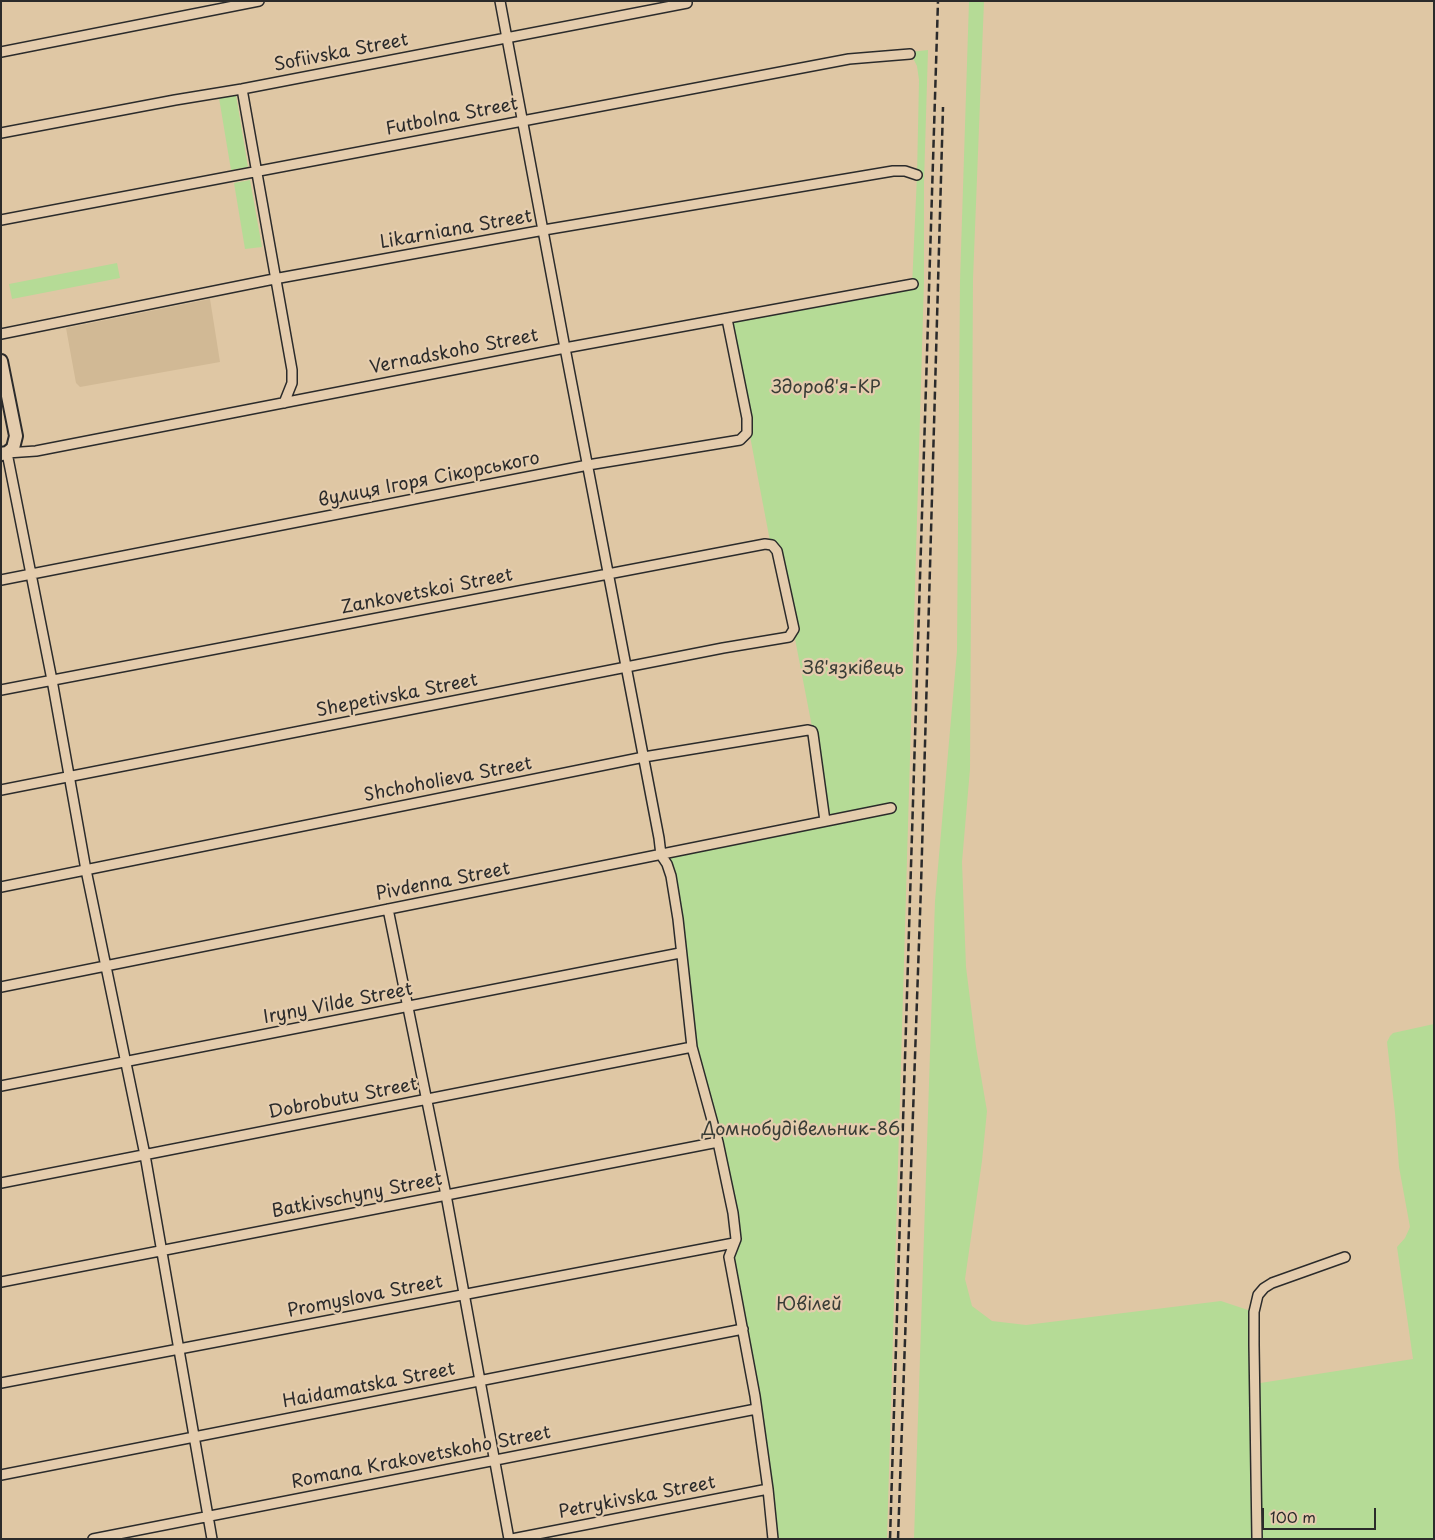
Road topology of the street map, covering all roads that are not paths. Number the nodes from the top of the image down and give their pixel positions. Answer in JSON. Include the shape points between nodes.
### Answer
{"nodes":[{"id":1,"x":259,"y":1,"type":"edge"},
{"id":2,"x":500,"y":1,"type":"edge"},
{"id":3,"x":687,"y":3,"type":"dead end"},
{"id":4,"x":227,"y":4,"type":"edge"},
{"id":5,"x":507,"y":38,"type":"junction"},
{"id":6,"x":1,"y":52,"type":"edge"},
{"id":7,"x":910,"y":54,"type":"dead end"},
{"id":8,"x":242,"y":89,"type":"junction"},
{"id":9,"x":522,"y":120,"type":"junction"},
{"id":10,"x":1,"y":133,"type":"edge"},
{"id":11,"x":255,"y":171,"type":"junction"},
{"id":12,"x":917,"y":175,"type":"dead end"},
{"id":13,"x":1,"y":220,"type":"edge"},
{"id":14,"x":544,"y":230,"type":"junction"},
{"id":15,"x":274,"y":279,"type":"junction"},
{"id":16,"x":913,"y":284,"type":"dead end"},
{"id":17,"x":727,"y":319,"type":"junction"},
{"id":18,"x":1,"y":334,"type":"edge"},
{"id":19,"x":565,"y":348,"type":"junction"},
{"id":20,"x":1,"y":361,"type":"edge"},
{"id":21,"x":284,"y":403,"type":"junction"},
{"id":22,"x":4,"y":453,"type":"edge"},
{"id":23,"x":588,"y":464,"type":"junction"},
{"id":24,"x":31,"y":574,"type":"junction"},
{"id":25,"x":610,"y":574,"type":"junction"},
{"id":26,"x":1,"y":580,"type":"edge"},
{"id":27,"x":794,"y":629,"type":"joint"},
{"id":28,"x":627,"y":668,"type":"junction"},
{"id":29,"x":52,"y":680,"type":"junction"},
{"id":30,"x":1,"y":690,"type":"edge"},
{"id":31,"x":644,"y":757,"type":"junction"},
{"id":32,"x":70,"y":776,"type":"junction"},
{"id":33,"x":1,"y":790,"type":"edge"},
{"id":34,"x":891,"y":808,"type":"dead end"},
{"id":35,"x":826,"y":821,"type":"junction"},
{"id":36,"x":661,"y":854,"type":"junction"},
{"id":37,"x":86,"y":870,"type":"junction"},
{"id":38,"x":1,"y":887,"type":"edge"},
{"id":39,"x":388,"y":909,"type":"junction"},
{"id":40,"x":680,"y":953,"type":"junction"},
{"id":41,"x":107,"y":966,"type":"junction"},
{"id":42,"x":1,"y":987,"type":"edge"},
{"id":43,"x":408,"y":1006,"type":"junction"},
{"id":44,"x":692,"y":1047,"type":"junction"},
{"id":45,"x":127,"y":1061,"type":"junction"},
{"id":46,"x":1,"y":1086,"type":"edge"},
{"id":47,"x":427,"y":1100,"type":"junction"},
{"id":48,"x":718,"y":1142,"type":"junction"},
{"id":49,"x":145,"y":1155,"type":"junction"},
{"id":50,"x":1,"y":1183,"type":"edge"},
{"id":51,"x":446,"y":1196,"type":"junction"},
{"id":52,"x":734,"y":1243,"type":"junction"},
{"id":53,"x":162,"y":1251,"type":"junction"},
{"id":54,"x":1345,"y":1257,"type":"dead end"},
{"id":55,"x":1,"y":1282,"type":"edge"},
{"id":56,"x":464,"y":1295,"type":"junction"},
{"id":57,"x":744,"y":1329,"type":"junction"},
{"id":58,"x":178,"y":1349,"type":"junction"},
{"id":59,"x":481,"y":1381,"type":"junction"},
{"id":60,"x":1,"y":1383,"type":"edge"},
{"id":61,"x":756,"y":1409,"type":"junction"},
{"id":62,"x":194,"y":1437,"type":"junction"},
{"id":63,"x":495,"y":1460,"type":"junction"},
{"id":64,"x":1,"y":1475,"type":"edge"},
{"id":65,"x":768,"y":1489,"type":"junction"},
{"id":66,"x":208,"y":1516,"type":"junction"},
{"id":67,"x":93,"y":1539,"type":"edge"},
{"id":68,"x":212,"y":1539,"type":"edge"},
{"id":69,"x":510,"y":1539,"type":"edge"},
{"id":70,"x":773,"y":1539,"type":"edge"},
{"id":71,"x":1257,"y":1539,"type":"edge"}],
"edges":[{"from":1,"to":4,"type":"street"},
{"from":2,"to":5,"type":"street"},
{"from":3,"to":5,"type":"street","name":"Sofiivska Street"},
{"from":4,"to":6,"type":"street"},
{"from":5,"to":8,"type":"street","name":"Sofiivska Street"},
{"from":5,"to":9,"type":"street"},
{"from":7,"to":9,"type":"street","name":"Futbolna Street","via":[[849,59]]},
{"from":8,"to":10,"type":"street","name":"Sofiivska Street"},
{"from":8,"to":11,"type":"street"},
{"from":9,"to":11,"type":"street","name":"Futbolna Street"},
{"from":9,"to":14,"type":"street"},
{"from":11,"to":13,"type":"street","name":"Futbolna Street"},
{"from":11,"to":15,"type":"street"},
{"from":12,"to":14,"type":"street","name":"Likarniana Street","via":[[893,171]]},
{"from":14,"to":15,"type":"street","name":"Likarniana Street"},
{"from":14,"to":19,"type":"street"},
{"from":15,"to":18,"type":"street","name":"Likarniana Street"},
{"from":15,"to":21,"type":"street","via":[[292,370],[292,383]]},
{"from":16,"to":17,"type":"street","name":"Vernadskoho Street"},
{"from":17,"to":19,"type":"street","name":"Vernadskoho Street"},
{"from":17,"to":23,"type":"street","name":"вулиця Ігоря Сікорського","via":[[747,418],[747,433],[743,438]]},
{"from":19,"to":21,"type":"street","name":"Vernadskoho Street"},
{"from":19,"to":23,"type":"street"},
{"from":20,"to":22,"type":"street","via":[[16,436],[13,448]]},
{"from":21,"to":22,"type":"street","name":"Vernadskoho Street","via":[[36,450]]},
{"from":22,"to":24,"type":"street"},
{"from":23,"to":24,"type":"street","name":"вулиця Ігоря Сікорського"},
{"from":23,"to":25,"type":"street"},
{"from":24,"to":26,"type":"street","name":"вулиця Ігоря Сікорського"},
{"from":24,"to":29,"type":"street"},
{"from":25,"to":27,"type":"street","name":"Zankovetskoi Street","via":[[772,545],[777,551]]},
{"from":25,"to":28,"type":"street"},
{"from":25,"to":29,"type":"street","name":"Zankovetskoi Street"},
{"from":27,"to":28,"type":"street","name":"Shepetivska Street","via":[[789,637]]},
{"from":28,"to":31,"type":"street"},
{"from":28,"to":32,"type":"street","name":"Shepetivska Street"},
{"from":29,"to":30,"type":"street","name":"Zankovetskoi Street"},
{"from":29,"to":32,"type":"street"},
{"from":31,"to":35,"type":"street","name":"Shchoholieva Street","via":[[812,731]]},
{"from":31,"to":36,"type":"street"},
{"from":31,"to":37,"type":"street","name":"Shchoholieva Street"},
{"from":32,"to":33,"type":"street","name":"Shepetivska Street"},
{"from":32,"to":37,"type":"street"},
{"from":34,"to":35,"type":"street","name":"Pivdenna Street"},
{"from":35,"to":36,"type":"street","name":"Pivdenna Street"},
{"from":36,"to":39,"type":"street","name":"Pivdenna Street"},
{"from":36,"to":40,"type":"street","via":[[671,876]]},
{"from":37,"to":38,"type":"street","name":"Shchoholieva Street"},
{"from":37,"to":41,"type":"street"},
{"from":39,"to":41,"type":"street","name":"Pivdenna Street"},
{"from":39,"to":43,"type":"street"},
{"from":40,"to":43,"type":"street","name":"Iryny Vilde Street"},
{"from":40,"to":44,"type":"street"},
{"from":41,"to":42,"type":"street","name":"Pivdenna Street"},
{"from":41,"to":45,"type":"street"},
{"from":43,"to":45,"type":"street","name":"Iryny Vilde Street"},
{"from":43,"to":47,"type":"street"},
{"from":44,"to":47,"type":"street","name":"Dobrobutu Street"},
{"from":44,"to":48,"type":"street"},
{"from":45,"to":46,"type":"street","name":"Iryny Vilde Street"},
{"from":45,"to":49,"type":"street"},
{"from":47,"to":49,"type":"street","name":"Dobrobutu Street"},
{"from":47,"to":51,"type":"street"},
{"from":48,"to":51,"type":"street","name":"Batkivschyny Street"},
{"from":48,"to":52,"type":"street","via":[[737,1232]]},
{"from":49,"to":50,"type":"street","name":"Dobrobutu Street"},
{"from":49,"to":53,"type":"street"},
{"from":51,"to":53,"type":"street","name":"Batkivschyny Street"},
{"from":51,"to":56,"type":"street"},
{"from":52,"to":56,"type":"street","name":"Promyslova Street"},
{"from":52,"to":57,"type":"street","via":[[729,1257]]},
{"from":53,"to":55,"type":"street","name":"Batkivschyny Street"},
{"from":53,"to":58,"type":"street"},
{"from":54,"to":71,"type":"street","via":[[1272,1283],[1258,1295],[1254,1312]]},
{"from":56,"to":58,"type":"street","name":"Promyslova Street"},
{"from":56,"to":59,"type":"street"},
{"from":57,"to":59,"type":"street","name":"Haidamatska Street"},
{"from":57,"to":61,"type":"street"},
{"from":58,"to":60,"type":"street","name":"Promyslova Street"},
{"from":58,"to":62,"type":"street"},
{"from":59,"to":62,"type":"street","name":"Haidamatska Street"},
{"from":59,"to":63,"type":"street"},
{"from":61,"to":63,"type":"street","name":"Romana Krakovetskoho Street"},
{"from":61,"to":65,"type":"street"},
{"from":62,"to":64,"type":"street","name":"Haidamatska Street"},
{"from":62,"to":66,"type":"street"},
{"from":63,"to":66,"type":"street","name":"Romana Krakovetskoho Street"},
{"from":63,"to":69,"type":"street"},
{"from":65,"to":69,"type":"street","name":"Petrykivska Street"},
{"from":65,"to":70,"type":"street"},
{"from":66,"to":67,"type":"street","name":"Romana Krakovetskoho Street"},
{"from":66,"to":68,"type":"street"}]}
